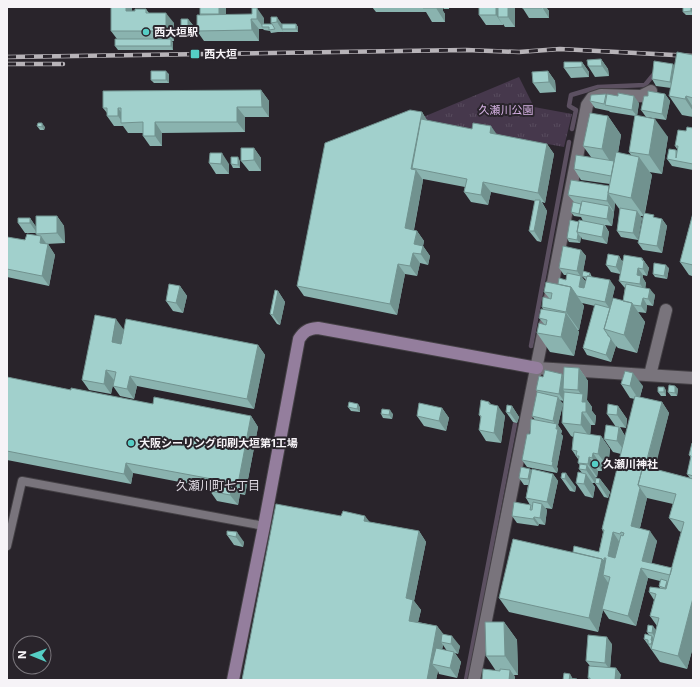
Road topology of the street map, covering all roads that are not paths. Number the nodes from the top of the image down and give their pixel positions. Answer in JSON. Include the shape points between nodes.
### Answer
{"nodes":[{"id":1,"x":651,"y":91,"type":"edge"},
{"id":2,"x":666,"y":310,"type":"dead end"},
{"id":3,"x":537,"y":368,"type":"junction"},
{"id":4,"x":650,"y":375,"type":"junction"},
{"id":5,"x":693,"y":378,"type":"edge"},
{"id":6,"x":264,"y":526,"type":"junction"},
{"id":7,"x":7,"y":546,"type":"edge"},
{"id":8,"x":233,"y":680,"type":"edge"},
{"id":9,"x":474,"y":680,"type":"edge"}],
"edges":[{"from":1,"to":3,"type":"street","via":[[641,96],[601,95],[592,98],[587,105]]},
{"from":2,"to":4,"type":"street"},
{"from":3,"to":4,"type":"street"},
{"from":3,"to":6,"type":"street","via":[[318,328],[308,329],[298,339]]},
{"from":3,"to":9,"type":"street"},
{"from":4,"to":5,"type":"street"},
{"from":6,"to":7,"type":"lane","via":[[22,480]]},
{"from":6,"to":8,"type":"street"}]}
